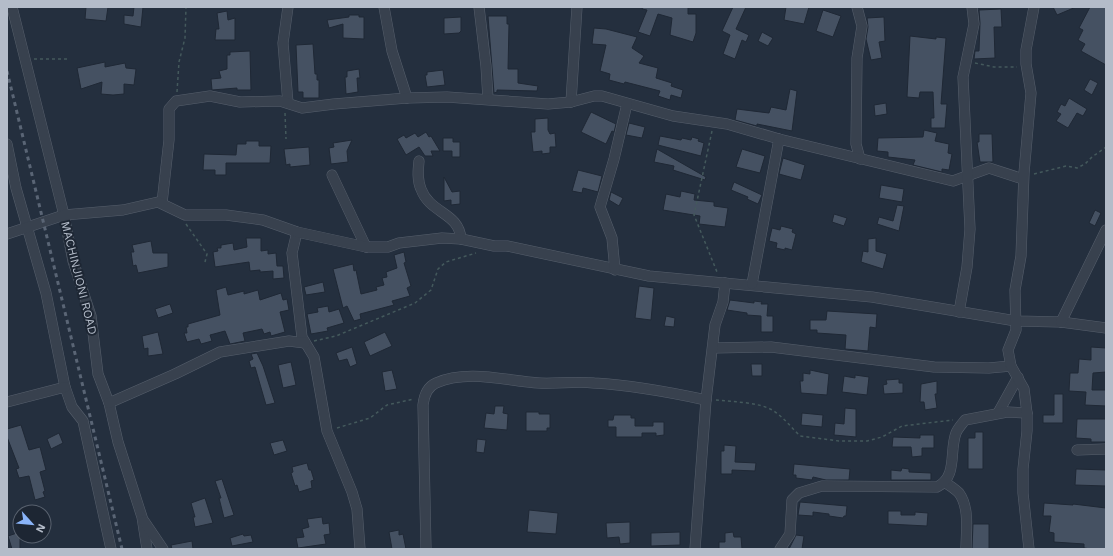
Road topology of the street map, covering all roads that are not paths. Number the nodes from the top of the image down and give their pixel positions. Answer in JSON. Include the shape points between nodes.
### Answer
{"nodes":[{"id":1,"x":12,"y":7,"type":"edge"},
{"id":2,"x":288,"y":7,"type":"edge"},
{"id":3,"x":384,"y":7,"type":"edge"},
{"id":4,"x":479,"y":7,"type":"edge"},
{"id":5,"x":577,"y":7,"type":"edge"},
{"id":6,"x":972,"y":7,"type":"edge"},
{"id":7,"x":1034,"y":7,"type":"edge"},
{"id":8,"x":856,"y":8,"type":"edge"},
{"id":9,"x":407,"y":98,"type":"junction"},
{"id":10,"x":488,"y":99,"type":"junction"},
{"id":11,"x":571,"y":102,"type":"junction"},
{"id":12,"x":288,"y":103,"type":"junction"},
{"id":13,"x":626,"y":104,"type":"junction"},
{"id":14,"x":779,"y":139,"type":"junction"},
{"id":15,"x":7,"y":144,"type":"edge"},
{"id":16,"x":856,"y":144,"type":"junction"},
{"id":17,"x":847,"y":156,"type":"junction"},
{"id":18,"x":860,"y":159,"type":"junction"},
{"id":19,"x":419,"y":161,"type":"dead end"},
{"id":20,"x":332,"y":175,"type":"dead end"},
{"id":21,"x":1024,"y":176,"type":"junction"},
{"id":22,"x":967,"y":177,"type":"junction"},
{"id":23,"x":162,"y":203,"type":"junction"},
{"id":24,"x":64,"y":215,"type":"junction"},
{"id":25,"x":27,"y":228,"type":"junction"},
{"id":26,"x":1106,"y":230,"type":"edge"},
{"id":27,"x":297,"y":232,"type":"junction"},
{"id":28,"x":7,"y":234,"type":"edge"},
{"id":29,"x":461,"y":239,"type":"junction"},
{"id":30,"x":366,"y":247,"type":"junction"},
{"id":31,"x":615,"y":270,"type":"junction"},
{"id":32,"x":722,"y":283,"type":"junction"},
{"id":33,"x":752,"y":284,"type":"junction"},
{"id":34,"x":959,"y":312,"type":"junction"},
{"id":35,"x":1016,"y":322,"type":"junction"},
{"id":36,"x":1061,"y":322,"type":"junction"},
{"id":37,"x":1106,"y":328,"type":"edge"},
{"id":38,"x":305,"y":343,"type":"junction"},
{"id":39,"x":713,"y":348,"type":"junction"},
{"id":40,"x":1011,"y":366,"type":"junction"},
{"id":41,"x":1018,"y":378,"type":"junction"},
{"id":42,"x":65,"y":386,"type":"junction"},
{"id":43,"x":706,"y":400,"type":"junction"},
{"id":44,"x":7,"y":402,"type":"edge"},
{"id":45,"x":109,"y":403,"type":"junction"},
{"id":46,"x":1027,"y":413,"type":"junction"},
{"id":47,"x":998,"y":414,"type":"junction"},
{"id":48,"x":1106,"y":449,"type":"edge"},
{"id":49,"x":1077,"y":450,"type":"dead end"},
{"id":50,"x":944,"y":482,"type":"junction"},
{"id":51,"x":142,"y":517,"type":"junction"},
{"id":52,"x":111,"y":549,"type":"edge"},
{"id":53,"x":146,"y":549,"type":"edge"},
{"id":54,"x":163,"y":549,"type":"edge"},
{"id":55,"x":360,"y":549,"type":"edge"},
{"id":56,"x":426,"y":549,"type":"edge"},
{"id":57,"x":695,"y":549,"type":"edge"},
{"id":58,"x":780,"y":549,"type":"edge"},
{"id":59,"x":966,"y":549,"type":"edge"},
{"id":60,"x":1029,"y":549,"type":"edge"}],
"edges":[{"from":1,"to":24,"type":"street","name":"MACHINJIONI ROAD"},
{"from":2,"to":12,"type":"street","via":[[283,43]]},
{"from":3,"to":9,"type":"street","via":[[392,51]]},
{"from":4,"to":10,"type":"street"},
{"from":5,"to":11,"type":"street"},
{"from":6,"to":22,"type":"street","via":[[974,24],[962,77]]},
{"from":7,"to":21,"type":"street","via":[[1026,50],[1032,93]]},
{"from":8,"to":16,"type":"street","via":[[862,26],[857,58]]},
{"from":9,"to":10,"type":"street"},
{"from":9,"to":12,"type":"street","via":[[302,108]]},
{"from":10,"to":11,"type":"street","via":[[548,104]]},
{"from":11,"to":13,"type":"street","via":[[594,96],[608,97]]},
{"from":12,"to":23,"type":"street","via":[[240,102],[210,96],[176,101],[169,109],[169,140]]},
{"from":13,"to":14,"type":"street","via":[[673,116],[739,127]]},
{"from":13,"to":31,"type":"street","via":[[600,207],[612,238]]},
{"from":14,"to":17,"type":"street"},
{"from":14,"to":33,"type":"street"},
{"from":15,"to":25,"type":"street","via":[[13,178]]},
{"from":16,"to":17,"type":"street"},
{"from":16,"to":18,"type":"street"},
{"from":17,"to":18,"type":"street"},
{"from":18,"to":22,"type":"street","via":[[952,181]]},
{"from":19,"to":29,"type":"street","via":[[418,181],[421,190],[433,206],[457,224]]},
{"from":20,"to":30,"type":"street"},
{"from":21,"to":22,"type":"street","via":[[989,168]]},
{"from":21,"to":35,"type":"street","via":[[1021,256],[1015,290]]},
{"from":22,"to":34,"type":"street","via":[[970,229],[967,267]]},
{"from":23,"to":24,"type":"street","via":[[153,202],[122,210]]},
{"from":23,"to":27,"type":"street","via":[[185,215],[226,214],[263,220]]},
{"from":24,"to":25,"type":"street"},
{"from":24,"to":45,"type":"street","name":"MACHINJIONI ROAD","via":[[73,261],[91,316],[98,374]]},
{"from":25,"to":28,"type":"street"},
{"from":25,"to":42,"type":"street","via":[[46,293]]},
{"from":26,"to":36,"type":"street"},
{"from":27,"to":30,"type":"street"},
{"from":27,"to":38,"type":"street","via":[[292,249],[293,268],[300,327]]},
{"from":29,"to":30,"type":"street","via":[[442,238],[399,243],[388,247]]},
{"from":29,"to":31,"type":"street","via":[[518,248]]},
{"from":31,"to":32,"type":"street"},
{"from":32,"to":33,"type":"street"},
{"from":32,"to":39,"type":"street","via":[[722,302],[714,325]]},
{"from":33,"to":34,"type":"street","via":[[872,297]]},
{"from":34,"to":35,"type":"street"},
{"from":35,"to":36,"type":"street"},
{"from":35,"to":40,"type":"street","via":[[1016,330],[1008,350]]},
{"from":36,"to":37,"type":"street"},
{"from":38,"to":45,"type":"street","via":[[289,341],[220,352]]},
{"from":38,"to":55,"type":"street","via":[[316,363],[327,431],[357,509]]},
{"from":39,"to":40,"type":"street","via":[[781,348],[934,367]]},
{"from":39,"to":43,"type":"street"},
{"from":40,"to":41,"type":"street"},
{"from":41,"to":46,"type":"street","via":[[1024,390]]},
{"from":41,"to":47,"type":"street"},
{"from":42,"to":44,"type":"street"},
{"from":42,"to":52,"type":"street","via":[[72,407],[83,421]]},
{"from":43,"to":56,"type":"street","via":[[595,383],[540,383],[456,377],[436,383],[426,392],[423,405]]},
{"from":43,"to":57,"type":"street"},
{"from":45,"to":51,"type":"street","name":"MACHINJIONI ROAD","via":[[118,442]]},
{"from":46,"to":47,"type":"street"},
{"from":46,"to":60,"type":"street","via":[[1023,492]]},
{"from":47,"to":50,"type":"street","via":[[965,420],[955,435],[952,465]]},
{"from":48,"to":49,"type":"street"},
{"from":50,"to":58,"type":"street","via":[[933,488],[822,486],[799,493],[792,500],[790,534]]},
{"from":50,"to":59,"type":"street","via":[[959,493],[964,503]]},
{"from":51,"to":53,"type":"street","name":"MACHINJIONI ROAD"},
{"from":51,"to":54,"type":"street"}]}
